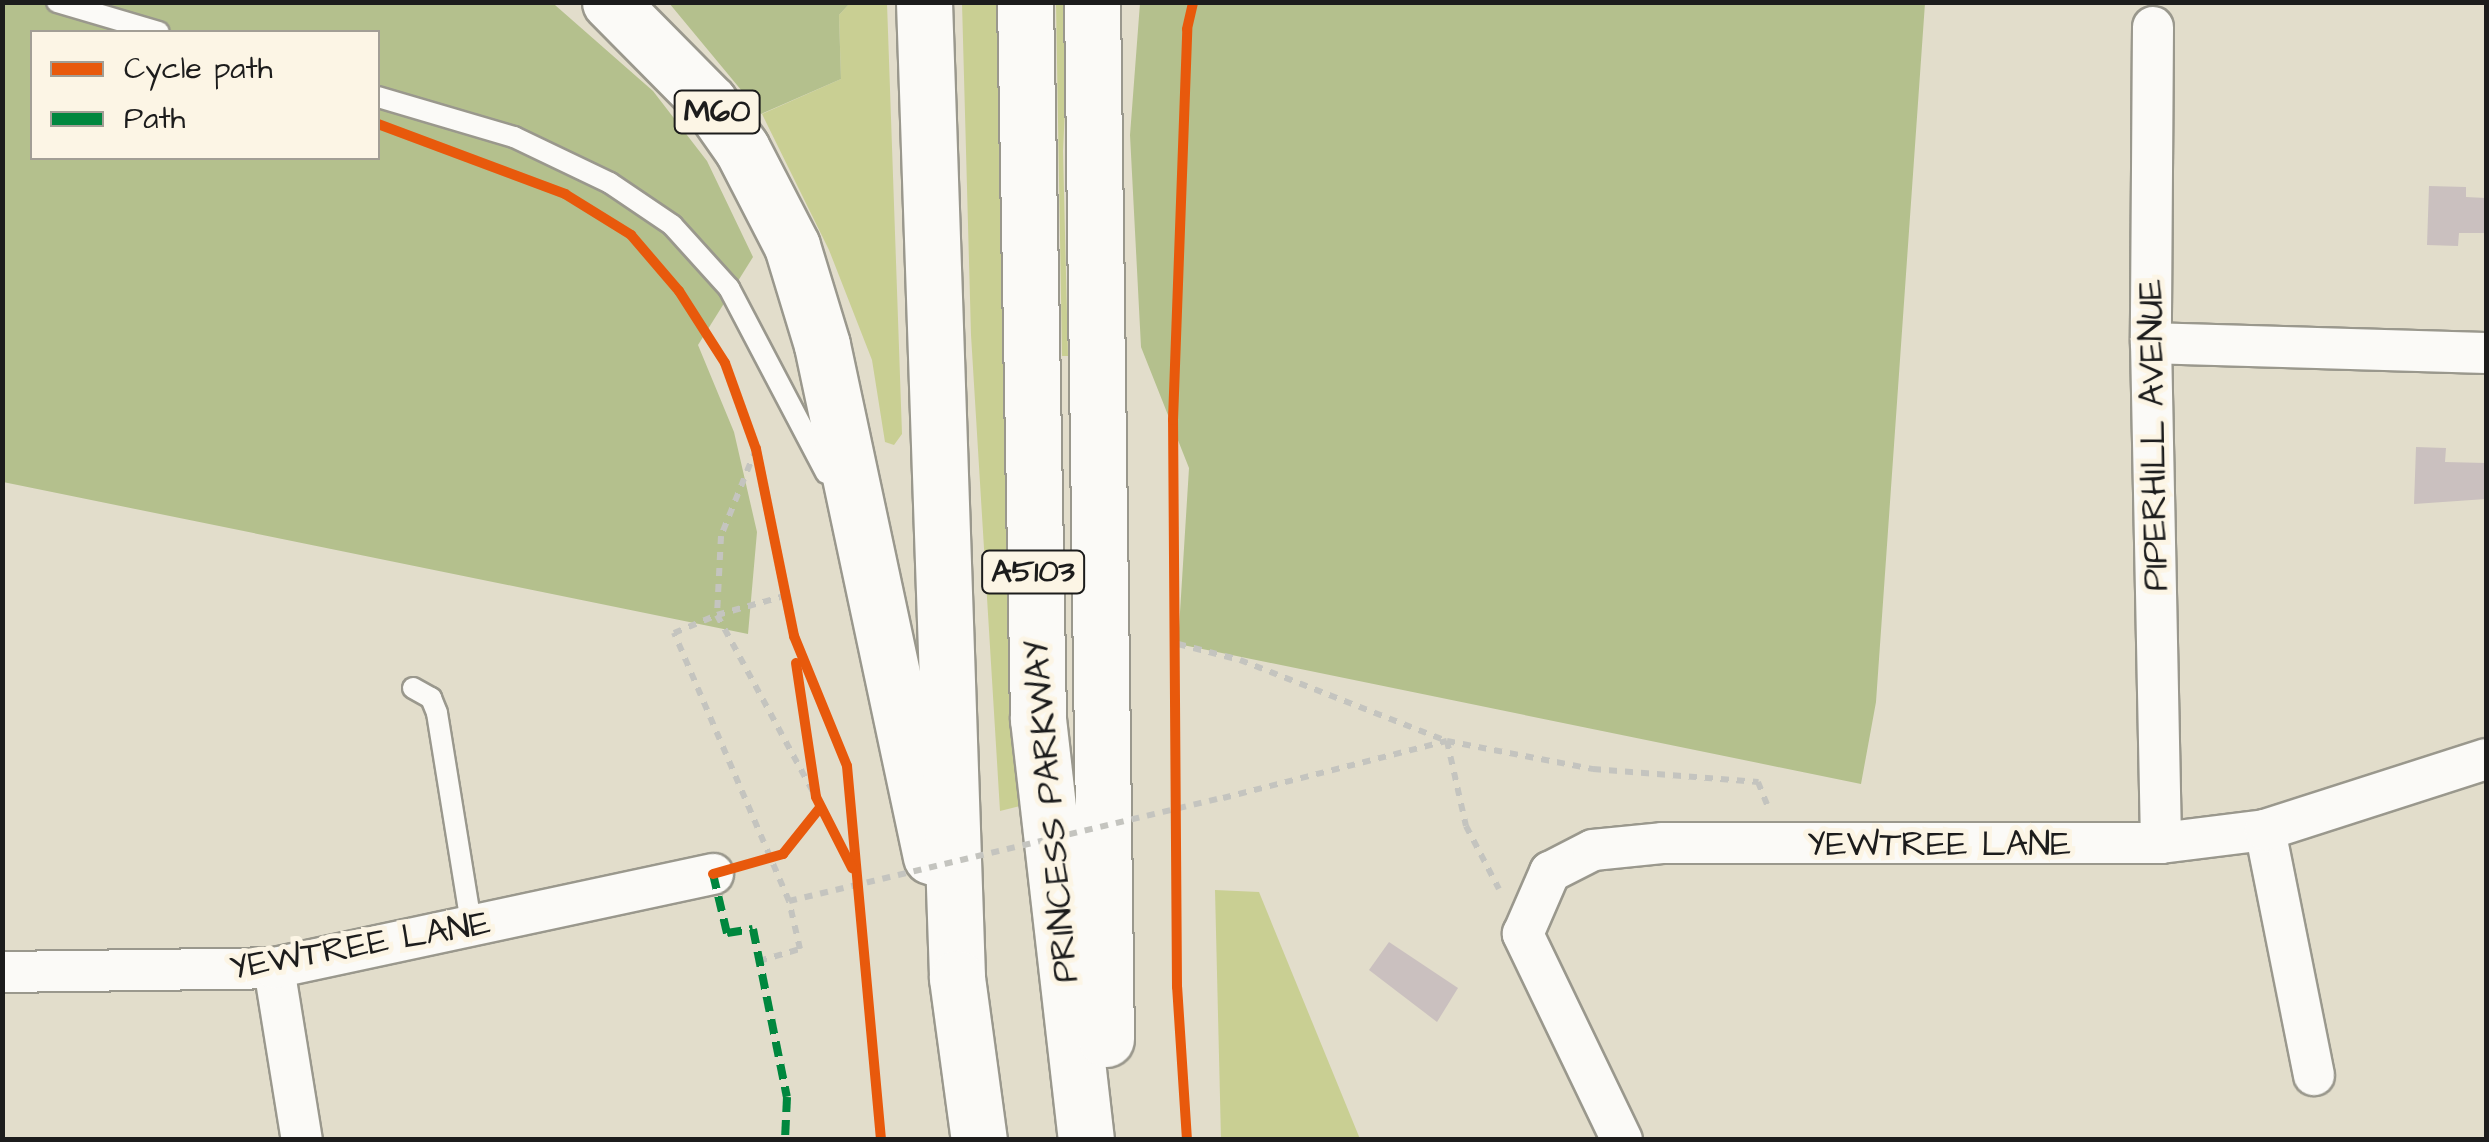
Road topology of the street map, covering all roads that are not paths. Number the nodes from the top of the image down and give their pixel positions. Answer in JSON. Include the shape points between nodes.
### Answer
{"nodes":[{"id":1,"x":57,"y":2,"type":"edge"},
{"id":2,"x":610,"y":2,"type":"edge"},
{"id":3,"x":924,"y":2,"type":"edge"},
{"id":4,"x":1025,"y":2,"type":"edge"},
{"id":5,"x":1092,"y":2,"type":"edge"},
{"id":6,"x":2154,"y":27,"type":"dead end"},
{"id":7,"x":153,"y":30,"type":"edge"},
{"id":8,"x":380,"y":97,"type":"edge"},
{"id":9,"x":2150,"y":343,"type":"junction"},
{"id":10,"x":2486,"y":353,"type":"edge"},
{"id":11,"x":873,"y":580,"type":"junction"},
{"id":12,"x":412,"y":688,"type":"dead end"},
{"id":13,"x":2486,"y":758,"type":"edge"},
{"id":14,"x":2265,"y":830,"type":"junction"},
{"id":15,"x":2160,"y":843,"type":"junction"},
{"id":16,"x":713,"y":874,"type":"road end"},
{"id":17,"x":472,"y":928,"type":"junction"},
{"id":18,"x":274,"y":968,"type":"junction"},
{"id":19,"x":2,"y":972,"type":"edge"},
{"id":20,"x":957,"y":978,"type":"junction"},
{"id":21,"x":2314,"y":1075,"type":"dead end"},
{"id":22,"x":302,"y":1140,"type":"edge"},
{"id":23,"x":980,"y":1140,"type":"edge"},
{"id":24,"x":1086,"y":1140,"type":"edge"},
{"id":25,"x":1108,"y":1140,"type":"edge"},
{"id":26,"x":1622,"y":1140,"type":"edge"}],
"edges":[{"from":1,"to":7,"type":"lane"},
{"from":2,"to":11,"type":"highway","number":"M60","via":[[709,102],[742,148],[792,246],[822,345]]},
{"from":3,"to":20,"type":"highway","number":"A5103"},
{"from":4,"to":24,"type":"highway","name":"PRINCESS PARKWAY","number":"A5103","via":[[1038,719]]},
{"from":5,"to":25,"type":"highway"},
{"from":6,"to":9,"type":"street","name":"PIPERHILL AVENUE"},
{"from":8,"to":11,"type":"lane","via":[[514,136],[610,184],[672,225],[729,288],[770,358]]},
{"from":9,"to":10,"type":"street"},
{"from":9,"to":15,"type":"street","name":"PIPERHILL AVENUE"},
{"from":11,"to":20,"type":"highway"},
{"from":12,"to":17,"type":"lane","via":[[431,698],[437,713]]},
{"from":13,"to":14,"type":"street","name":"YEWTREE LANE"},
{"from":14,"to":15,"type":"street","name":"YEWTREE LANE"},
{"from":14,"to":21,"type":"street"},
{"from":15,"to":26,"type":"street","name":"YEWTREE LANE","via":[[1662,842],[1593,850],[1550,872],[1523,934]]},
{"from":16,"to":17,"type":"street","name":"YEWTREE LANE"},
{"from":17,"to":18,"type":"street","name":"YEWTREE LANE"},
{"from":18,"to":19,"type":"street","name":"YEWTREE LANE"},
{"from":18,"to":22,"type":"street"},
{"from":20,"to":23,"type":"highway","number":"A5103"}]}
